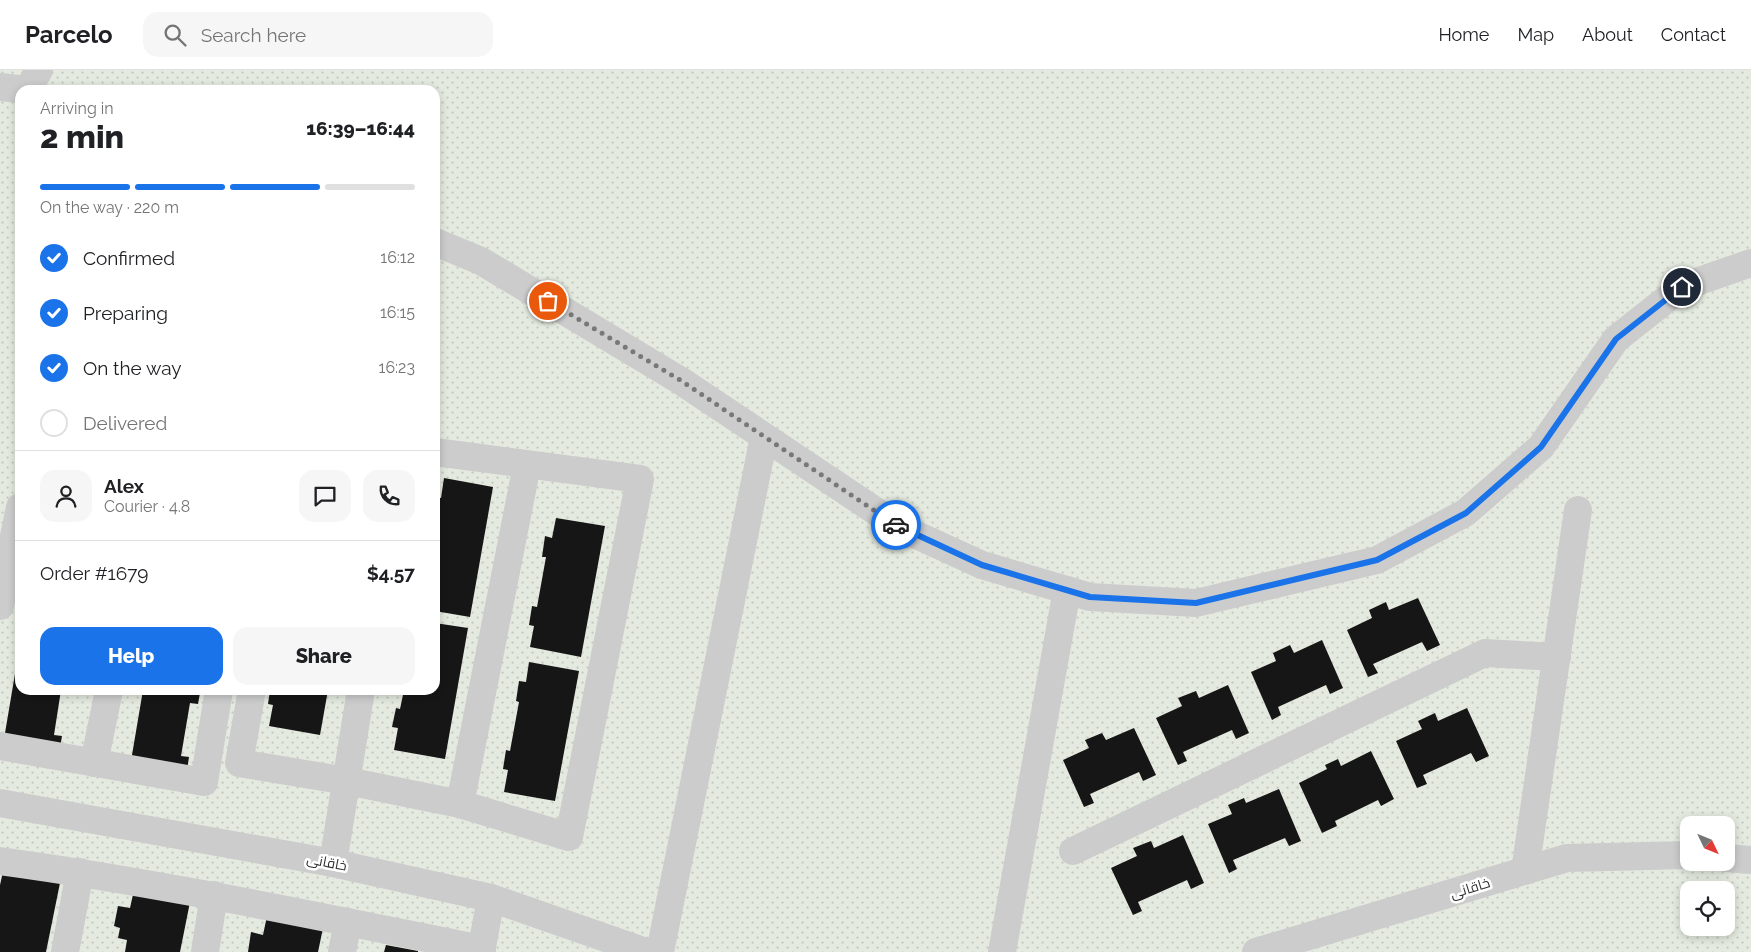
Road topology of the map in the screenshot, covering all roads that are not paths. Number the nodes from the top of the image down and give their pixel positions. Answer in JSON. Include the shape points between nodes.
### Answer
{"nodes":[{"id":1,"x":39,"y":70,"type":"edge"},
{"id":2,"x":31,"y":85,"type":"edge"},
{"id":3,"x":0,"y":86,"type":"edge"},
{"id":4,"x":15,"y":88,"type":"edge"},
{"id":5,"x":440,"y":244,"type":"edge"},
{"id":6,"x":1751,"y":263,"type":"edge"},
{"id":7,"x":764,"y":436,"type":"junction"},
{"id":8,"x":440,"y":453,"type":"edge"},
{"id":9,"x":527,"y":464,"type":"junction"},
{"id":10,"x":1578,"y":510,"type":"dead end"},
{"id":11,"x":14,"y":565,"type":"edge"},
{"id":12,"x":1067,"y":590,"type":"junction"},
{"id":13,"x":0,"y":606,"type":"edge"},
{"id":14,"x":1557,"y":657,"type":"junction"},
{"id":15,"x":108,"y":695,"type":"edge"},
{"id":16,"x":218,"y":695,"type":"edge"},
{"id":17,"x":251,"y":695,"type":"edge"},
{"id":18,"x":360,"y":695,"type":"edge"},
{"id":19,"x":0,"y":746,"type":"edge"},
{"id":20,"x":94,"y":763,"type":"junction"},
{"id":21,"x":347,"y":781,"type":"junction"},
{"id":22,"x":0,"y":803,"type":"edge"},
{"id":23,"x":460,"y":804,"type":"junction"},
{"id":24,"x":1073,"y":852,"type":"dead end"},
{"id":25,"x":1680,"y":855,"type":"edge"},
{"id":26,"x":1735,"y":859,"type":"edge"},
{"id":27,"x":1751,"y":860,"type":"edge"},
{"id":28,"x":0,"y":861,"type":"edge"},
{"id":29,"x":333,"y":863,"type":"junction"},
{"id":30,"x":1525,"y":871,"type":"junction"},
{"id":31,"x":80,"y":872,"type":"junction"},
{"id":32,"x":214,"y":895,"type":"junction"},
{"id":33,"x":491,"y":898,"type":"junction"},
{"id":34,"x":348,"y":922,"type":"junction"},
{"id":35,"x":481,"y":951,"type":"edge"},
{"id":36,"x":65,"y":952,"type":"edge"},
{"id":37,"x":205,"y":952,"type":"edge"},
{"id":38,"x":342,"y":952,"type":"edge"},
{"id":39,"x":646,"y":952,"type":"edge"},
{"id":40,"x":660,"y":952,"type":"edge"},
{"id":41,"x":1002,"y":952,"type":"edge"},
{"id":42,"x":1256,"y":952,"type":"edge"}],
"edges":[{"from":1,"to":2,"type":"street"},
{"from":3,"to":4,"type":"street"},
{"from":5,"to":7,"type":"street","via":[[489,266],[680,380]]},
{"from":6,"to":12,"type":"street","via":[[1682,287],[1623,333],[1541,447],[1466,513],[1377,560],[1196,603],[1090,597]]},
{"from":7,"to":12,"type":"street","via":[[901,528],[982,565]]},
{"from":7,"to":40,"type":"street"},
{"from":8,"to":9,"type":"street"},
{"from":9,"to":23,"type":"street"},
{"from":9,"to":23,"type":"street","via":[[640,479],[569,837]]},
{"from":10,"to":14,"type":"street"},
{"from":11,"to":13,"type":"street"},
{"from":12,"to":41,"type":"street"},
{"from":14,"to":24,"type":"street","via":[[1485,653]]},
{"from":14,"to":30,"type":"street"},
{"from":15,"to":20,"type":"street"},
{"from":16,"to":20,"type":"street","via":[[204,782]]},
{"from":17,"to":21,"type":"street","via":[[239,763]]},
{"from":18,"to":21,"type":"street"},
{"from":19,"to":20,"type":"street"},
{"from":21,"to":23,"type":"street"},
{"from":21,"to":29,"type":"street"},
{"from":22,"to":29,"type":"street","name":"خاقانی"},
{"from":25,"to":30,"type":"street","name":"خاقانی","via":[[1567,858]]},
{"from":26,"to":27,"type":"street"},
{"from":28,"to":31,"type":"street"},
{"from":29,"to":33,"type":"street","name":"خاقانی"},
{"from":30,"to":42,"type":"street","name":"خاقانی"},
{"from":31,"to":32,"type":"street"},
{"from":31,"to":36,"type":"street"},
{"from":32,"to":34,"type":"street"},
{"from":32,"to":37,"type":"street"},
{"from":33,"to":35,"type":"street"},
{"from":33,"to":39,"type":"street","name":"خاقانی"},
{"from":34,"to":35,"type":"street"},
{"from":34,"to":38,"type":"street"}]}
